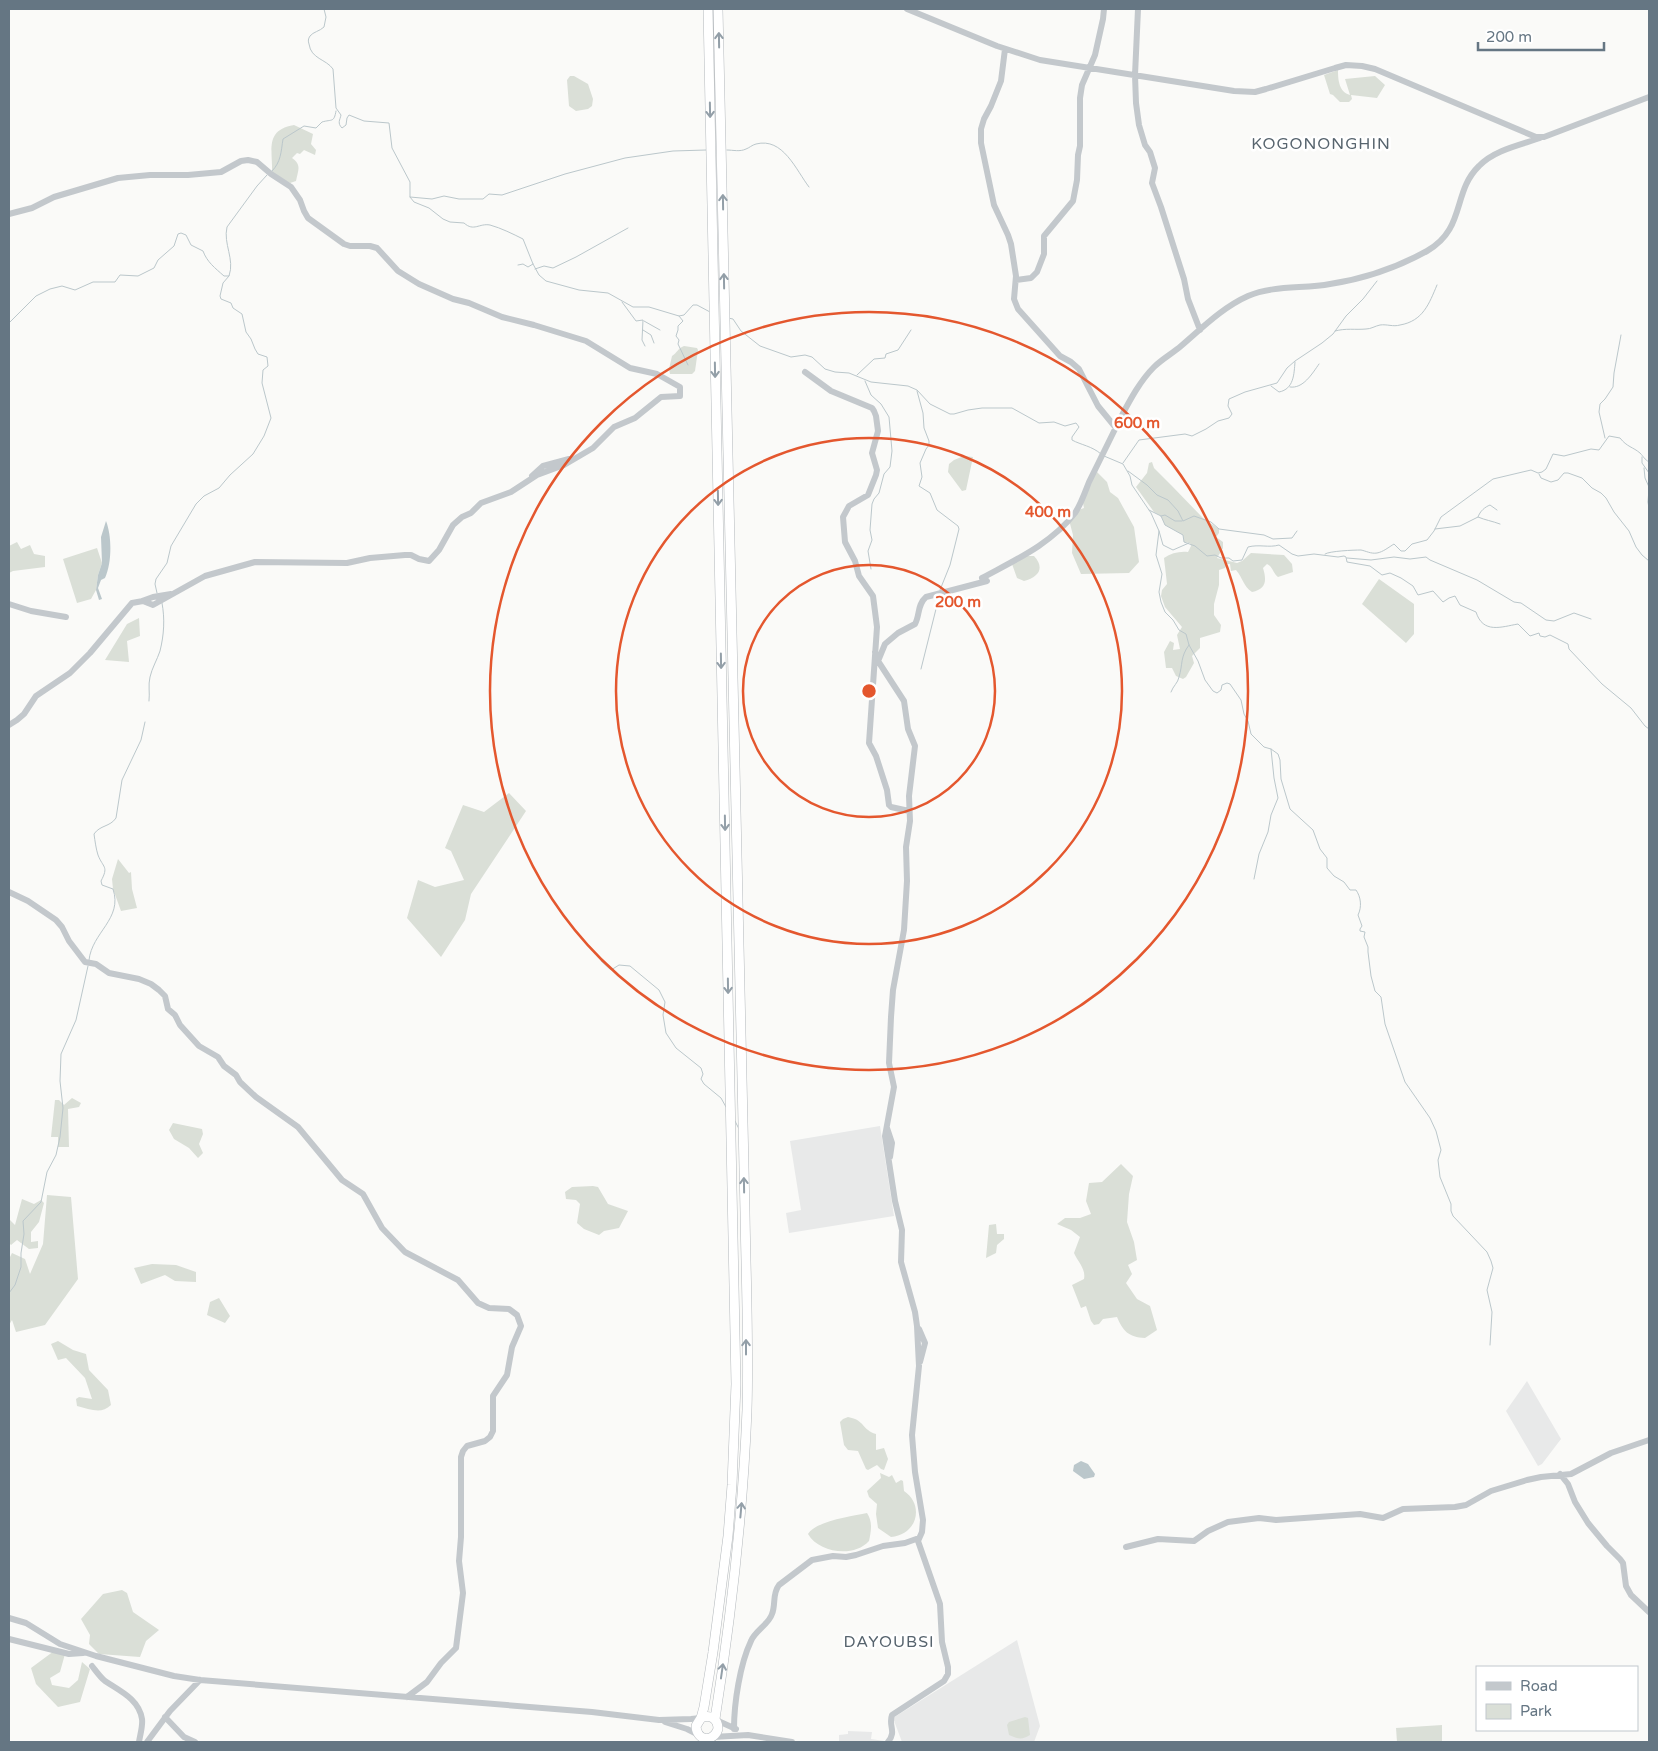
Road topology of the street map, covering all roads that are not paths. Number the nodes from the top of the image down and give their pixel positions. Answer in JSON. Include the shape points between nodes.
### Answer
{"nodes":[{"id":1,"x":708,"y":9,"type":"edge"},
{"id":2,"x":718,"y":9,"type":"edge"},
{"id":3,"x":907,"y":9,"type":"edge"},
{"id":4,"x":1104,"y":9,"type":"edge"},
{"id":5,"x":1138,"y":9,"type":"edge"},
{"id":6,"x":1004,"y":48,"type":"junction"},
{"id":7,"x":1090,"y":69,"type":"junction"},
{"id":8,"x":1135,"y":75,"type":"junction"},
{"id":9,"x":1649,"y":97,"type":"edge"},
{"id":10,"x":1544,"y":137,"type":"junction"},
{"id":11,"x":9,"y":214,"type":"edge"},
{"id":12,"x":1016,"y":280,"type":"junction"},
{"id":13,"x":1200,"y":330,"type":"junction"},
{"id":14,"x":805,"y":372,"type":"dead end"},
{"id":15,"x":1116,"y":428,"type":"junction"},
{"id":16,"x":9,"y":604,"type":"edge"},
{"id":17,"x":66,"y":617,"type":"dead end"},
{"id":18,"x":875,"y":652,"type":"junction"},
{"id":19,"x":878,"y":661,"type":"junction"},
{"id":20,"x":873,"y":669,"type":"junction"},
{"id":21,"x":9,"y":725,"type":"edge"},
{"id":22,"x":909,"y":811,"type":"junction"},
{"id":23,"x":9,"y":892,"type":"edge"},
{"id":24,"x":1649,"y":1440,"type":"edge"},
{"id":25,"x":1560,"y":1474,"type":"junction"},
{"id":26,"x":919,"y":1538,"type":"junction"},
{"id":27,"x":1126,"y":1547,"type":"dead end"},
{"id":28,"x":1649,"y":1612,"type":"edge"},
{"id":29,"x":11,"y":1619,"type":"edge"},
{"id":30,"x":9,"y":1639,"type":"edge"},
{"id":31,"x":89,"y":1653,"type":"junction"},
{"id":32,"x":92,"y":1666,"type":"dead end"},
{"id":33,"x":200,"y":1680,"type":"junction"},
{"id":34,"x":407,"y":1697,"type":"junction"},
{"id":35,"x":165,"y":1717,"type":"junction"},
{"id":36,"x":701,"y":1718,"type":"junction"},
{"id":37,"x":715,"y":1719,"type":"junction"},
{"id":38,"x":659,"y":1720,"type":"junction"},
{"id":39,"x":734,"y":1729,"type":"junction"},
{"id":40,"x":748,"y":1735,"type":"junction"},
{"id":41,"x":698,"y":1739,"type":"edge"},
{"id":42,"x":712,"y":1740,"type":"edge"},
{"id":43,"x":139,"y":1742,"type":"edge"},
{"id":44,"x":147,"y":1742,"type":"edge"},
{"id":45,"x":195,"y":1742,"type":"edge"},
{"id":46,"x":792,"y":1742,"type":"edge"},
{"id":47,"x":888,"y":1742,"type":"edge"}],
"edges":[{"from":1,"to":36,"type":"highway","one_way":true,"via":[[736,1384],[728,1536]]},
{"from":37,"to":2,"type":"highway","one_way":true,"via":[[735,1579],[747,1408]]},
{"from":3,"to":6,"type":"street"},
{"from":4,"to":7,"type":"street"},
{"from":5,"to":8,"type":"street"},
{"from":6,"to":7,"type":"street","via":[[1040,60]]},
{"from":6,"to":12,"type":"street","via":[[1001,81],[984,119],[981,143],[994,205],[1008,235]]},
{"from":7,"to":8,"type":"street"},
{"from":7,"to":12,"type":"street","via":[[1080,98],[1080,146],[1073,201],[1044,236],[1044,254],[1037,272],[1031,278]]},
{"from":8,"to":10,"type":"street","via":[[1244,92],[1266,89],[1346,65],[1362,66],[1526,134]]},
{"from":8,"to":13,"type":"street","via":[[1139,124],[1155,168],[1152,183]]},
{"from":9,"to":10,"type":"street"},
{"from":10,"to":13,"type":"street","via":[[1496,154],[1480,164],[1470,176],[1453,226],[1438,244],[1427,251],[1354,279],[1263,291],[1248,296]]},
{"from":11,"to":21,"type":"street","via":[[118,178],[221,172],[241,161],[257,162],[291,187],[308,218],[344,244],[377,248],[398,271],[419,284],[502,317],[586,341],[630,368],[657,374],[680,387],[680,396],[661,397],[635,418],[614,427],[593,448],[576,458],[543,466],[511,492],[481,503],[457,521],[429,561],[405,555],[347,563],[255,562],[205,576],[153,605],[141,601],[132,603],[70,673],[36,696],[24,714]]},
{"from":12,"to":15,"type":"street","via":[[1014,299],[1018,309],[1060,356],[1079,368],[1098,406]]},
{"from":13,"to":15,"type":"street","via":[[1151,371],[1135,392]]},
{"from":14,"to":18,"type":"street","via":[[831,391],[872,408],[876,416],[878,432],[872,453],[876,475],[868,495],[849,506],[843,517],[845,542],[859,576],[873,596],[877,627]]},
{"from":15,"to":19,"type":"street","via":[[1076,511],[1059,531],[984,579],[926,597],[915,624],[885,644]]},
{"from":16,"to":17,"type":"street"},
{"from":18,"to":19,"type":"street"},
{"from":18,"to":20,"type":"street"},
{"from":19,"to":20,"type":"street"},
{"from":19,"to":22,"type":"street","via":[[904,701],[908,729],[915,746]]},
{"from":20,"to":22,"type":"street","via":[[869,743],[887,790],[889,805]]},
{"from":22,"to":26,"type":"street","via":[[904,930],[891,1017],[889,1063],[894,1088],[886,1127],[892,1143],[889,1163],[902,1230],[901,1262],[917,1326],[925,1343],[919,1366],[912,1434],[914,1472],[923,1520]]},
{"from":23,"to":34,"type":"street","via":[[56,920],[85,962],[96,964],[109,973],[139,979],[159,990],[165,996],[168,1009],[195,1043],[218,1057],[251,1092],[298,1127],[342,1180],[363,1194],[382,1228],[405,1252],[458,1280],[478,1303],[489,1308],[509,1309],[517,1314],[521,1326],[512,1347],[507,1375],[493,1396],[493,1431],[485,1441],[467,1446],[461,1457],[460,1561],[463,1593],[456,1648],[427,1682]]},
{"from":24,"to":25,"type":"street","via":[[1611,1453],[1570,1474]]},
{"from":25,"to":27,"type":"street","via":[[1541,1476],[1455,1507],[1403,1509],[1383,1518],[1360,1514],[1276,1520],[1259,1518],[1222,1524],[1194,1541],[1158,1539]]},
{"from":25,"to":28,"type":"street","via":[[1588,1523],[1620,1559],[1631,1595]]},
{"from":26,"to":39,"type":"street","via":[[856,1555],[812,1560],[779,1585],[775,1590],[772,1615],[751,1641],[741,1674]]},
{"from":26,"to":47,"type":"street","via":[[940,1604],[948,1674],[944,1682],[892,1715],[893,1734]]},
{"from":29,"to":31,"type":"street","via":[[26,1623],[60,1644]]},
{"from":30,"to":31,"type":"street","via":[[69,1654]]},
{"from":31,"to":33,"type":"street"},
{"from":32,"to":43,"type":"street","via":[[103,1680],[137,1705],[142,1719]]},
{"from":33,"to":34,"type":"street"},
{"from":33,"to":35,"type":"street"},
{"from":34,"to":38,"type":"street"},
{"from":35,"to":44,"type":"street"},
{"from":35,"to":45,"type":"street","via":[[184,1738]]},
{"from":36,"to":37,"type":"highway"},
{"from":36,"to":38,"type":"street"},
{"from":36,"to":41,"type":"highway","via":[[696,1726]]},
{"from":37,"to":39,"type":"street"},
{"from":37,"to":42,"type":"highway","via":[[718,1729]]},
{"from":38,"to":41,"type":"street","via":[[687,1729]]},
{"from":39,"to":40,"type":"street"},
{"from":40,"to":42,"type":"street"},
{"from":40,"to":46,"type":"street"},
{"from":41,"to":42,"type":"highway"}]}
